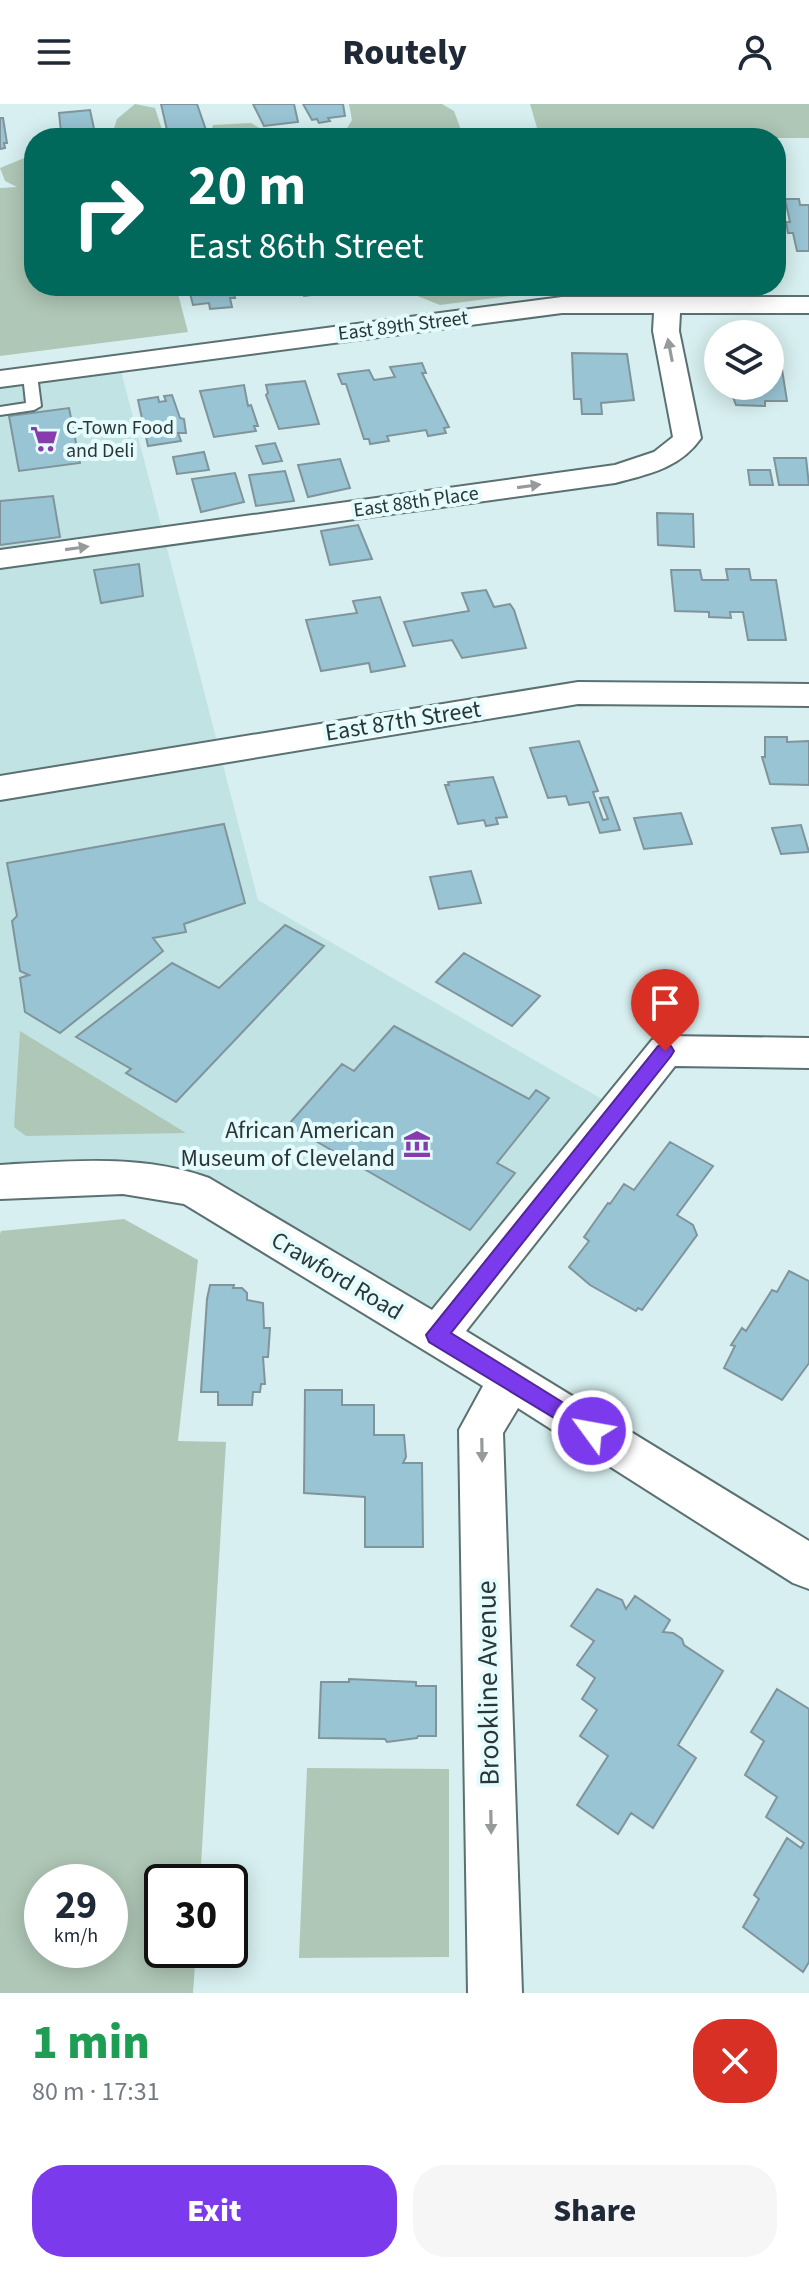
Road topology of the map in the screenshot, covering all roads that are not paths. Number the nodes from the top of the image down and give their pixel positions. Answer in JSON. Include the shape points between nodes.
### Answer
{"nodes":[{"id":1,"x":667,"y":304,"type":"junction"},
{"id":2,"x":809,"y":305,"type":"edge"},
{"id":3,"x":30,"y":375,"type":"junction"},
{"id":4,"x":0,"y":379,"type":"edge"},
{"id":5,"x":0,"y":411,"type":"edge"},
{"id":6,"x":0,"y":559,"type":"edge"},
{"id":7,"x":809,"y":695,"type":"edge"},
{"id":8,"x":0,"y":788,"type":"edge"},
{"id":9,"x":809,"y":1053,"type":"edge"},
{"id":10,"x":0,"y":1182,"type":"edge"},
{"id":11,"x":437,"y":1335,"type":"junction"},
{"id":12,"x":511,"y":1380,"type":"junction"},
{"id":13,"x":809,"y":1567,"type":"edge"},
{"id":14,"x":495,"y":1993,"type":"edge"}],
"edges":[{"from":1,"to":2,"type":"street","name":"East 89th Street"},
{"from":1,"to":3,"type":"street","name":"East 89th Street","via":[[562,305]]},
{"from":6,"to":1,"type":"street","name":"East 88th Place","one_way":true,"via":[[651,465],[676,453],[687,438],[666,331]]},
{"from":3,"to":4,"type":"street","name":"East 89th Street"},
{"from":3,"to":5,"type":"lane","via":[[34,406]]},
{"from":7,"to":8,"type":"street","name":"East 87th Street","via":[[578,693]]},
{"from":9,"to":11,"type":"street","via":[[665,1051]]},
{"from":10,"to":11,"type":"street","name":"Crawford Road","via":[[128,1175],[195,1190]]},
{"from":11,"to":12,"type":"street","name":"Crawford Road"},
{"from":12,"to":13,"type":"street","name":"Crawford Road"},
{"from":12,"to":14,"type":"street","name":"Brookline Avenue","one_way":true,"via":[[481,1430]]}]}
